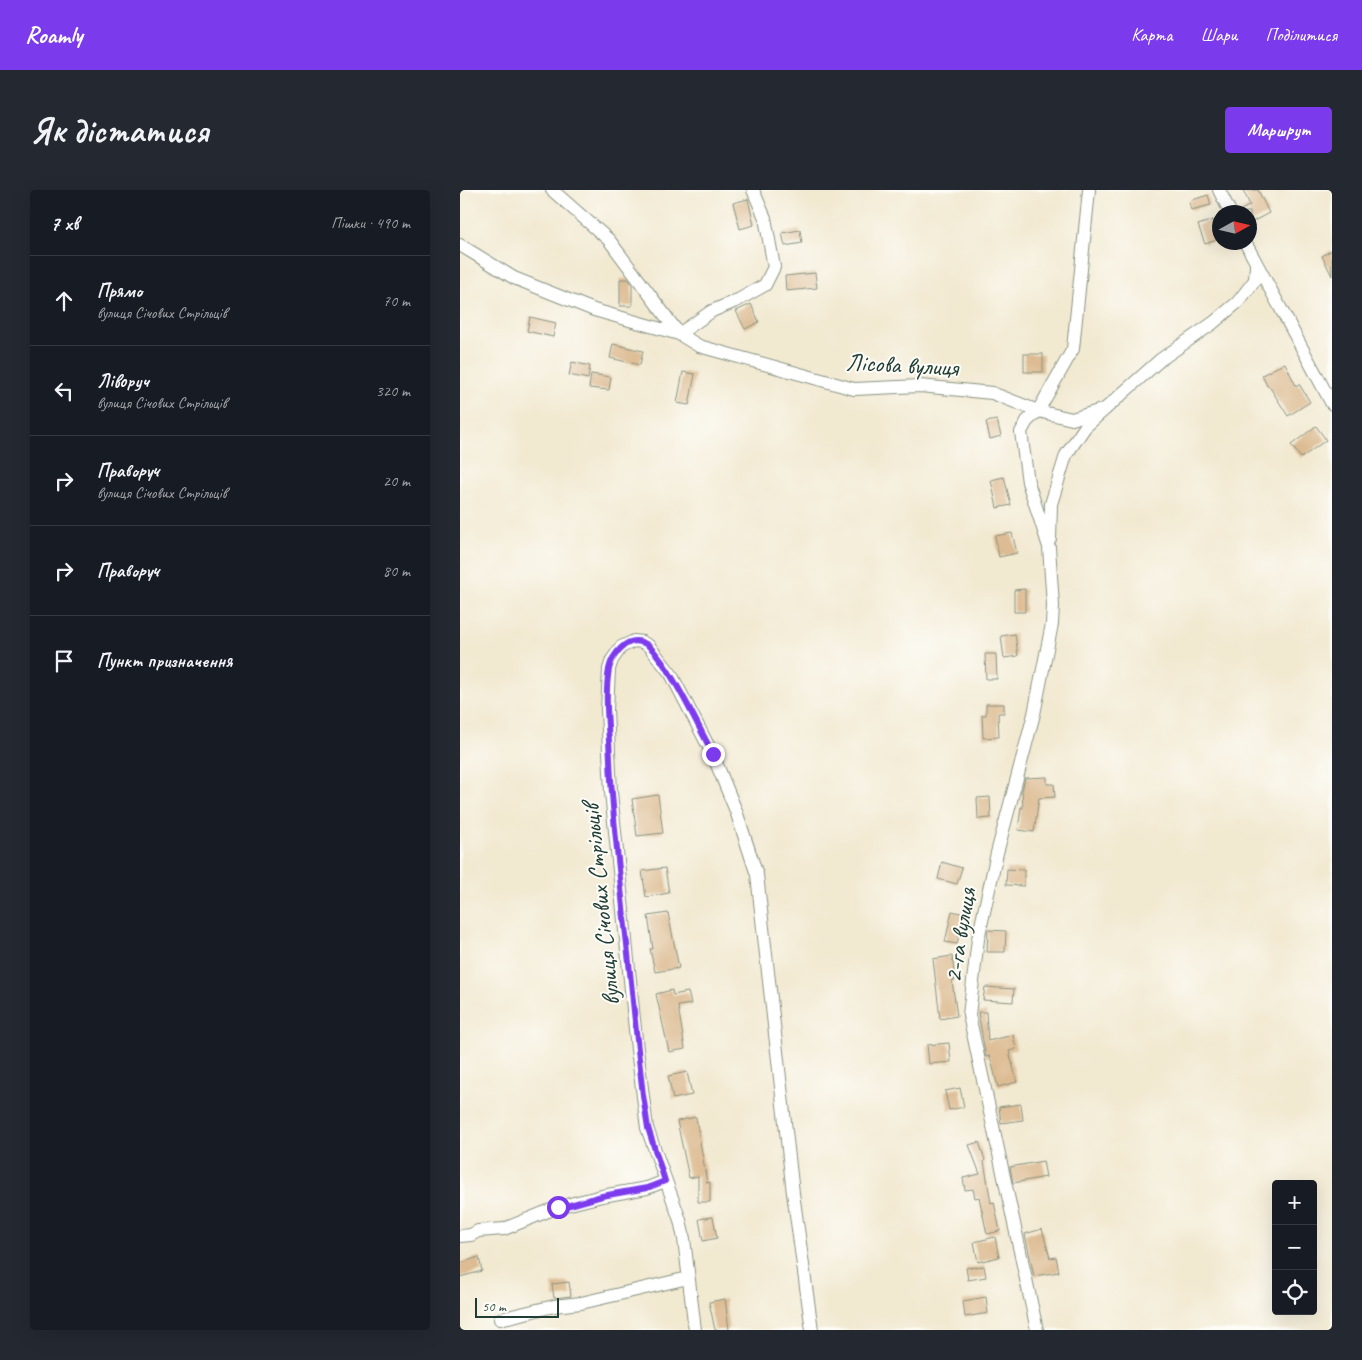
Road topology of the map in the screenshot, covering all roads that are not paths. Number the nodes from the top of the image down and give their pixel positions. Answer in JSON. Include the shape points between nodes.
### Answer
{"nodes":[{"id":1,"x":552,"y":190,"type":"edge"},
{"id":2,"x":753,"y":190,"type":"edge"},
{"id":3,"x":1089,"y":190,"type":"edge"},
{"id":4,"x":1219,"y":190,"type":"edge"},
{"id":5,"x":1226,"y":205,"type":"edge"},
{"id":6,"x":460,"y":245,"type":"edge"},
{"id":7,"x":1249,"y":250,"type":"edge"},
{"id":8,"x":1256,"y":266,"type":"junction"},
{"id":9,"x":679,"y":334,"type":"junction"},
{"id":10,"x":1332,"y":404,"type":"edge"},
{"id":11,"x":1105,"y":409,"type":"junction"},
{"id":12,"x":1038,"y":411,"type":"junction"},
{"id":13,"x":1049,"y":547,"type":"junction"},
{"id":14,"x":665,"y":1181,"type":"junction"},
{"id":15,"x":460,"y":1236,"type":"edge"},
{"id":16,"x":688,"y":1278,"type":"junction"},
{"id":17,"x":500,"y":1319,"type":"dead end"},
{"id":18,"x":695,"y":1330,"type":"edge"},
{"id":19,"x":812,"y":1330,"type":"edge"},
{"id":20,"x":1037,"y":1330,"type":"edge"}],
"edges":[{"from":1,"to":9,"type":"street","name":"Лісова вулиця","via":[[609,240]]},
{"from":2,"to":9,"type":"street","via":[[764,218],[774,267],[765,285],[712,311]]},
{"from":3,"to":12,"type":"street","via":[[1073,349]]},
{"from":4,"to":5,"type":"street"},
{"from":6,"to":9,"type":"street","name":"Лісова вулиця","via":[[514,278],[594,310]]},
{"from":7,"to":8,"type":"street"},
{"from":8,"to":10,"type":"street"},
{"from":8,"to":11,"type":"street","name":"Лісова вулиця","via":[[1255,280],[1238,302],[1160,360]]},
{"from":9,"to":12,"type":"street","name":"Лісова вулиця","via":[[699,346],[854,389],[920,386],[992,393]]},
{"from":11,"to":12,"type":"street","name":"Лісова вулиця","via":[[1072,419]]},
{"from":11,"to":13,"type":"street","name":"2-га вулиця","via":[[1085,427],[1066,455],[1051,504]]},
{"from":12,"to":13,"type":"street","name":"2-га вулиця","via":[[1021,432],[1028,482]]},
{"from":13,"to":20,"type":"street","name":"2-га вулиця","via":[[1052,624],[1034,714],[978,939],[969,1015]]},
{"from":14,"to":15,"type":"street","via":[[647,1188],[558,1207],[504,1229]]},
{"from":14,"to":16,"type":"street","name":"вулиця Січових Стрільців","via":[[680,1220]]},
{"from":14,"to":19,"type":"street","name":"вулиця Січових Стрільців","via":[[648,1128],[637,1049],[611,792],[609,669],[622,647],[634,641],[649,646],[671,674],[713,754],[757,875]]},
{"from":16,"to":17,"type":"street"},
{"from":16,"to":18,"type":"street","name":"вулиця Січових Стрільців"}]}
